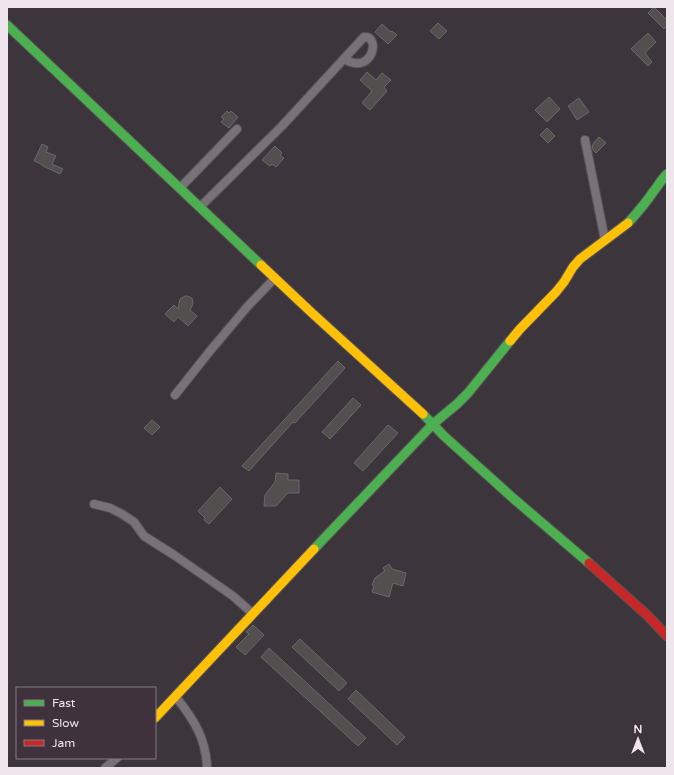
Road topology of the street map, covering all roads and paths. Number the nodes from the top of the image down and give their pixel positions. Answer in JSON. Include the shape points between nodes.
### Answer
{"nodes":[{"id":1,"x":7,"y":25,"type":"edge"},
{"id":2,"x":344,"y":59,"type":"dead end"},
{"id":3,"x":237,"y":129,"type":"dead end"},
{"id":4,"x":585,"y":140,"type":"dead end"},
{"id":5,"x":667,"y":174,"type":"edge"},
{"id":6,"x":180,"y":188,"type":"junction"},
{"id":7,"x":200,"y":207,"type":"junction"},
{"id":8,"x":605,"y":240,"type":"junction"},
{"id":9,"x":275,"y":278,"type":"junction"},
{"id":10,"x":175,"y":395,"type":"dead end"},
{"id":11,"x":433,"y":424,"type":"junction"},
{"id":12,"x":94,"y":504,"type":"dead end"},
{"id":13,"x":252,"y":613,"type":"junction"},
{"id":14,"x":667,"y":636,"type":"edge"},
{"id":15,"x":176,"y":697,"type":"junction"},
{"id":16,"x":156,"y":717,"type":"edge"},
{"id":17,"x":116,"y":759,"type":"edge"},
{"id":18,"x":105,"y":768,"type":"edge"},
{"id":19,"x":207,"y":768,"type":"edge"}],
"edges":[{"from":1,"to":6,"type":"street"},
{"from":2,"to":7,"type":"street","via":[[282,126]]},
{"from":3,"to":6,"type":"street"},
{"from":4,"to":8,"type":"street"},
{"from":5,"to":8,"type":"street","via":[[640,210]]},
{"from":6,"to":7,"type":"street"},
{"from":7,"to":9,"type":"street"},
{"from":8,"to":11,"type":"street","via":[[580,259],[556,292],[520,329],[468,392]]},
{"from":9,"to":10,"type":"street","via":[[247,307]]},
{"from":9,"to":11,"type":"street"},
{"from":11,"to":13,"type":"street"},
{"from":11,"to":14,"type":"street","via":[[514,499],[612,582]]},
{"from":12,"to":13,"type":"street","via":[[110,508],[134,522],[144,536],[232,596]]},
{"from":13,"to":15,"type":"street"},
{"from":15,"to":16,"type":"street"},
{"from":15,"to":19,"type":"street","via":[[201,735]]},
{"from":17,"to":18,"type":"street"}]}
